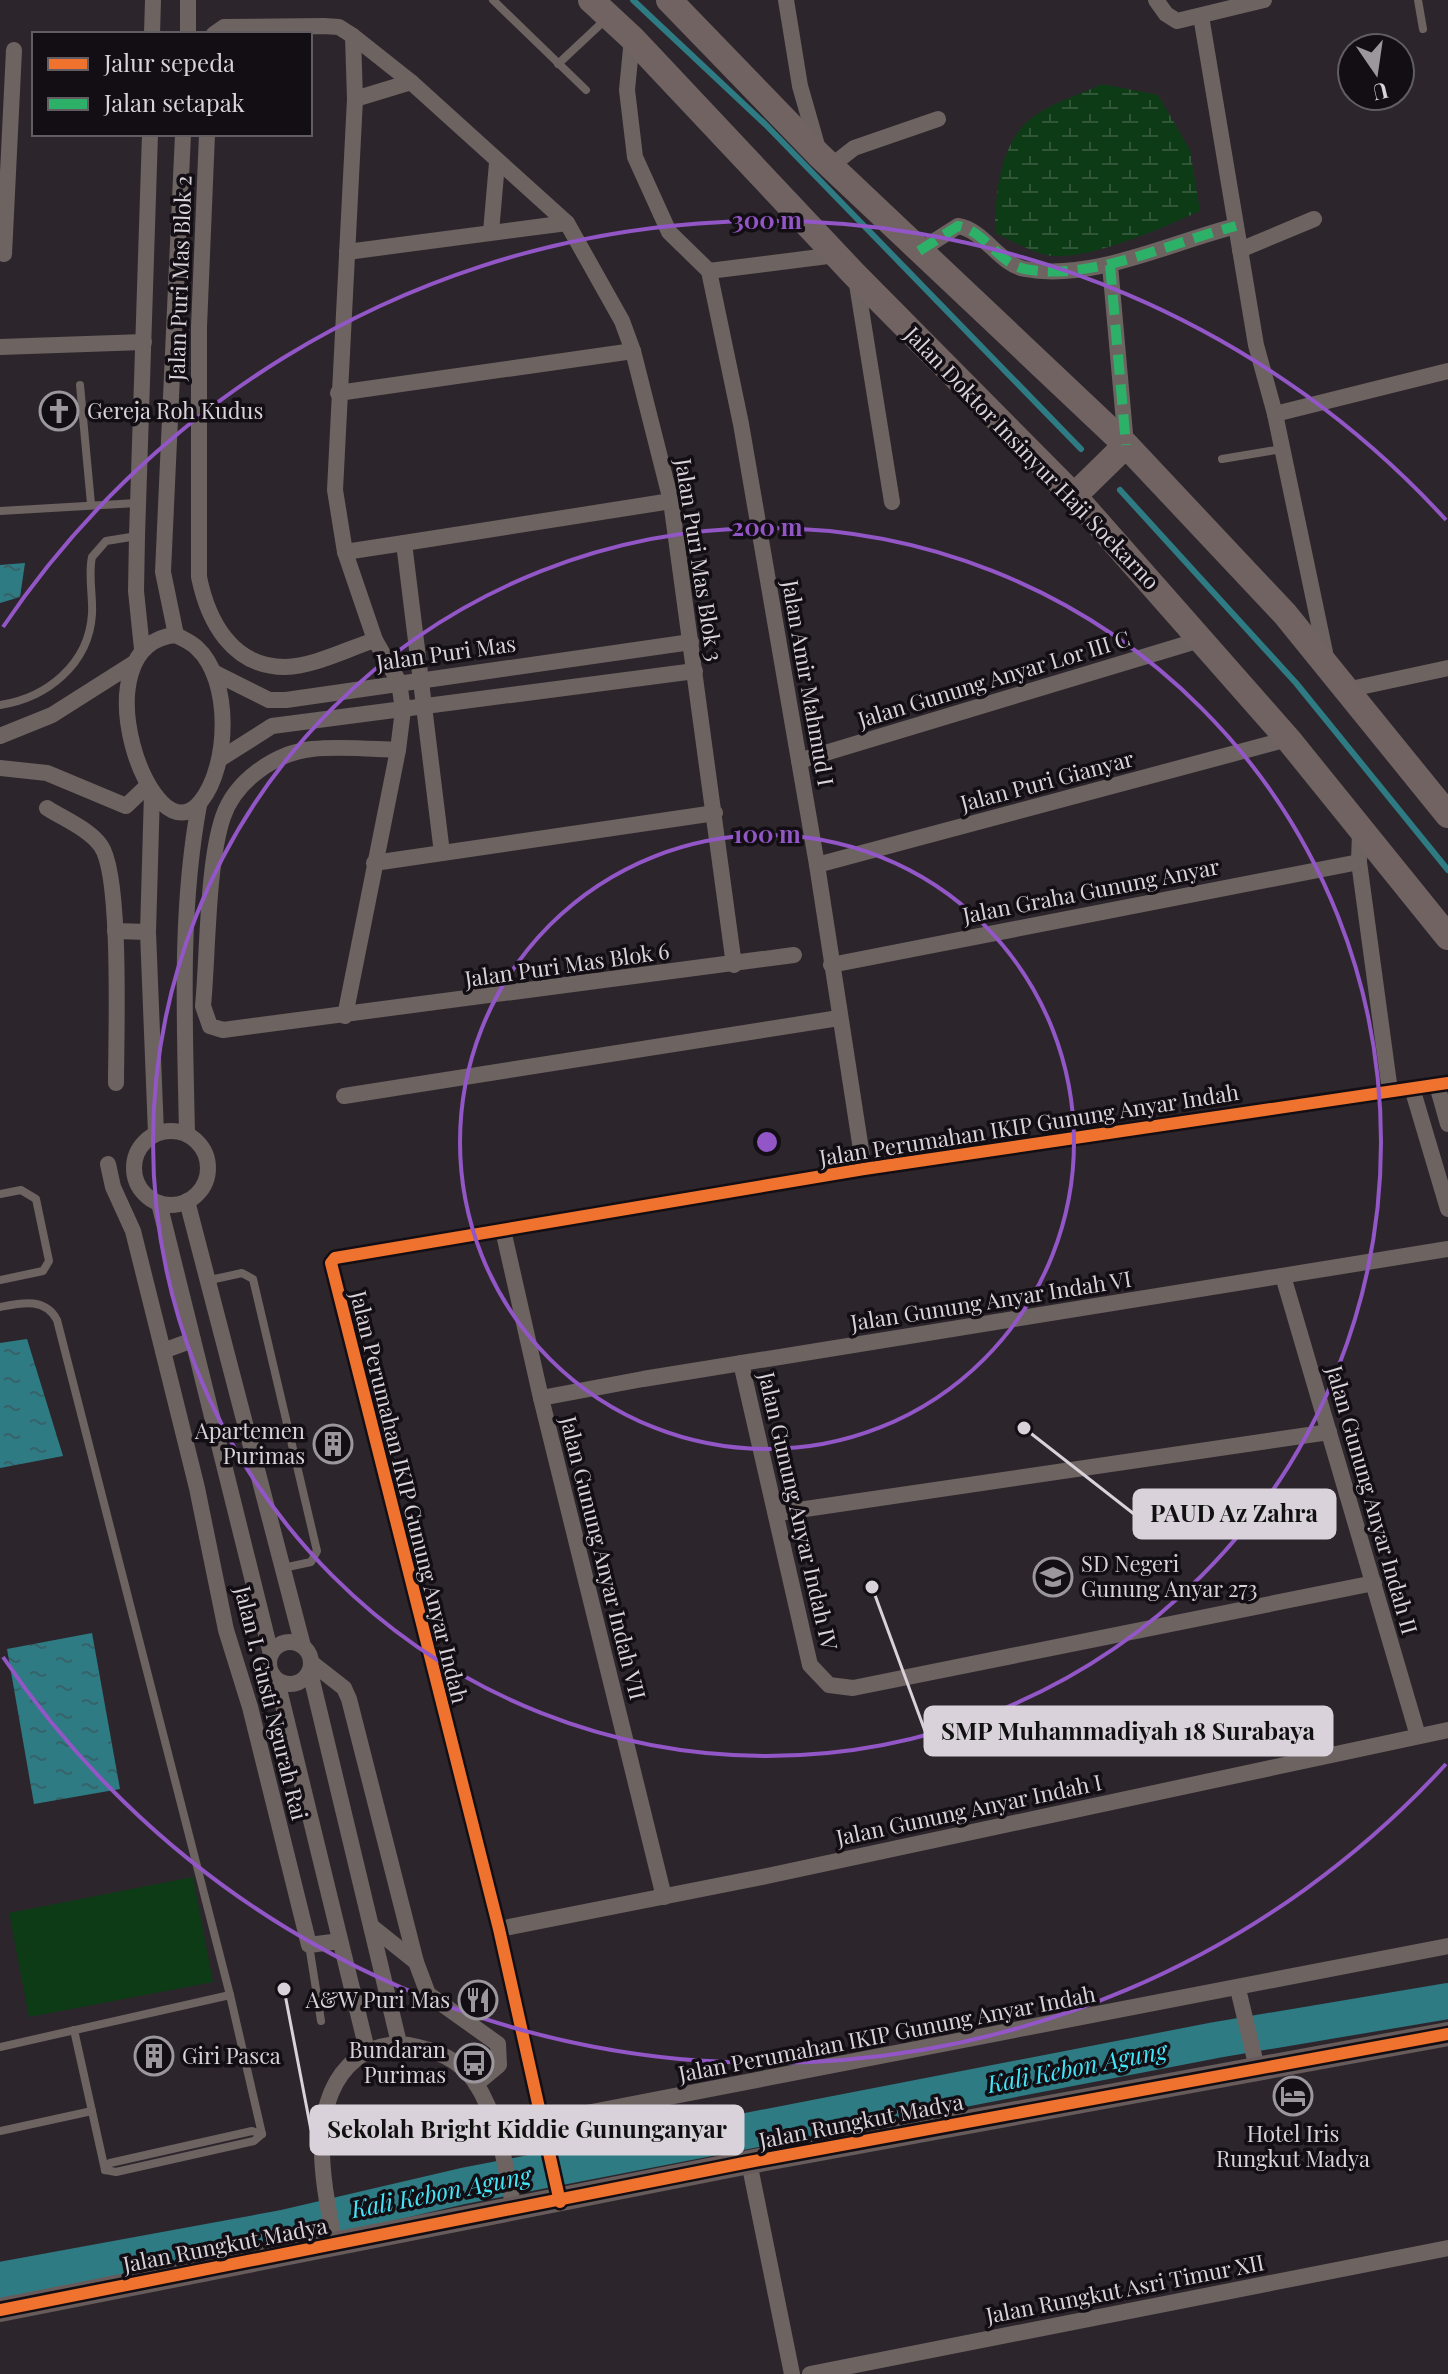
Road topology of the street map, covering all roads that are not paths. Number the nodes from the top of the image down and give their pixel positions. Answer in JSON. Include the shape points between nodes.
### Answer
{"nodes":[{"id":1,"x":153,"y":0,"type":"edge"},
{"id":2,"x":188,"y":0,"type":"edge"},
{"id":3,"x":493,"y":0,"type":"edge"},
{"id":4,"x":669,"y":0,"type":"edge"},
{"id":5,"x":786,"y":0,"type":"edge"},
{"id":6,"x":1156,"y":0,"type":"edge"},
{"id":7,"x":1264,"y":0,"type":"edge"},
{"id":8,"x":1418,"y":0,"type":"edge"},
{"id":9,"x":599,"y":8,"type":"edge"},
{"id":10,"x":1201,"y":16,"type":"junction"},
{"id":11,"x":1423,"y":29,"type":"dead end"},
{"id":12,"x":152,"y":32,"type":"edge"},
{"id":13,"x":188,"y":32,"type":"edge"},
{"id":14,"x":217,"y":32,"type":"edge"},
{"id":15,"x":353,"y":36,"type":"junction"},
{"id":16,"x":632,"y":38,"type":"junction"},
{"id":17,"x":14,"y":50,"type":"dead end"},
{"id":18,"x":558,"y":64,"type":"junction"},
{"id":19,"x":411,"y":82,"type":"junction"},
{"id":20,"x":586,"y":90,"type":"dead end"},
{"id":21,"x":6,"y":93,"type":"edge"},
{"id":22,"x":355,"y":99,"type":"junction"},
{"id":23,"x":938,"y":119,"type":"dead end"},
{"id":24,"x":150,"y":136,"type":"edge"},
{"id":25,"x":183,"y":136,"type":"edge"},
{"id":26,"x":207,"y":136,"type":"edge"},
{"id":27,"x":825,"y":160,"type":"junction"},
{"id":28,"x":497,"y":163,"type":"junction"},
{"id":29,"x":3,"y":195,"type":"edge"},
{"id":30,"x":1314,"y":219,"type":"dead end"},
{"id":31,"x":567,"y":223,"type":"junction"},
{"id":32,"x":1236,"y":226,"type":"junction"},
{"id":33,"x":491,"y":232,"type":"junction"},
{"id":34,"x":1240,"y":250,"type":"junction"},
{"id":35,"x":919,"y":251,"type":"junction"},
{"id":36,"x":347,"y":252,"type":"junction"},
{"id":37,"x":4,"y":254,"type":"dead end"},
{"id":38,"x":836,"y":255,"type":"junction"},
{"id":39,"x":1110,"y":265,"type":"junction"},
{"id":40,"x":709,"y":271,"type":"junction"},
{"id":41,"x":855,"y":275,"type":"junction"},
{"id":42,"x":144,"y":342,"type":"junction"},
{"id":43,"x":0,"y":347,"type":"edge"},
{"id":44,"x":633,"y":351,"type":"junction"},
{"id":45,"x":1448,"y":371,"type":"edge"},
{"id":46,"x":80,"y":385,"type":"dead end"},
{"id":47,"x":338,"y":393,"type":"junction"},
{"id":48,"x":1275,"y":414,"type":"junction"},
{"id":49,"x":1126,"y":445,"type":"junction"},
{"id":50,"x":1282,"y":449,"type":"junction"},
{"id":51,"x":1222,"y":459,"type":"dead end"},
{"id":52,"x":1074,"y":496,"type":"junction"},
{"id":53,"x":671,"y":501,"type":"junction"},
{"id":54,"x":892,"y":502,"type":"dead end"},
{"id":55,"x":137,"y":503,"type":"junction"},
{"id":56,"x":91,"y":504,"type":"junction"},
{"id":57,"x":0,"y":511,"type":"edge"},
{"id":58,"x":137,"y":536,"type":"junction"},
{"id":59,"x":404,"y":543,"type":"junction"},
{"id":60,"x":345,"y":552,"type":"junction"},
{"id":61,"x":1316,"y":605,"type":"junction"},
{"id":62,"x":1285,"y":614,"type":"junction"},
{"id":63,"x":176,"y":635,"type":"junction"},
{"id":64,"x":1203,"y":639,"type":"junction"},
{"id":65,"x":375,"y":640,"type":"junction"},
{"id":66,"x":691,"y":642,"type":"junction"},
{"id":67,"x":138,"y":656,"type":"junction"},
{"id":68,"x":1328,"y":668,"type":"junction"},
{"id":69,"x":1448,"y":668,"type":"edge"},
{"id":70,"x":695,"y":671,"type":"junction"},
{"id":71,"x":213,"y":672,"type":"junction"},
{"id":72,"x":421,"y":678,"type":"junction"},
{"id":73,"x":399,"y":682,"type":"junction"},
{"id":74,"x":1346,"y":690,"type":"junction"},
{"id":75,"x":323,"y":694,"type":"junction"},
{"id":76,"x":269,"y":700,"type":"junction"},
{"id":77,"x":0,"y":705,"type":"edge"},
{"id":78,"x":425,"y":707,"type":"junction"},
{"id":79,"x":403,"y":710,"type":"junction"},
{"id":80,"x":327,"y":719,"type":"junction"},
{"id":81,"x":272,"y":726,"type":"junction"},
{"id":82,"x":0,"y":736,"type":"edge"},
{"id":83,"x":1288,"y":739,"type":"junction"},
{"id":84,"x":398,"y":750,"type":"junction"},
{"id":85,"x":220,"y":759,"type":"junction"},
{"id":86,"x":799,"y":761,"type":"junction"},
{"id":87,"x":0,"y":768,"type":"edge"},
{"id":88,"x":149,"y":790,"type":"junction"},
{"id":89,"x":199,"y":805,"type":"junction"},
{"id":90,"x":47,"y":808,"type":"dead end"},
{"id":91,"x":715,"y":813,"type":"junction"},
{"id":92,"x":1448,"y":815,"type":"edge"},
{"id":93,"x":1360,"y":831,"type":"junction"},
{"id":94,"x":442,"y":853,"type":"junction"},
{"id":95,"x":1359,"y":862,"type":"junction"},
{"id":96,"x":374,"y":863,"type":"junction"},
{"id":97,"x":817,"y":865,"type":"junction"},
{"id":98,"x":115,"y":931,"type":"junction"},
{"id":99,"x":148,"y":932,"type":"junction"},
{"id":100,"x":1448,"y":937,"type":"edge"},
{"id":101,"x":794,"y":955,"type":"dead end"},
{"id":102,"x":734,"y":965,"type":"junction"},
{"id":103,"x":831,"y":965,"type":"junction"},
{"id":104,"x":345,"y":1016,"type":"junction"},
{"id":105,"x":839,"y":1018,"type":"junction"},
{"id":106,"x":116,"y":1083,"type":"dead end"},
{"id":107,"x":1442,"y":1084,"type":"edge"},
{"id":108,"x":1412,"y":1088,"type":"junction"},
{"id":109,"x":1390,"y":1091,"type":"junction"},
{"id":110,"x":344,"y":1096,"type":"dead end"},
{"id":111,"x":1448,"y":1124,"type":"edge"},
{"id":112,"x":156,"y":1133,"type":"junction"},
{"id":113,"x":187,"y":1134,"type":"junction"},
{"id":114,"x":108,"y":1164,"type":"dead end"},
{"id":115,"x":864,"y":1169,"type":"junction"},
{"id":116,"x":0,"y":1194,"type":"edge"},
{"id":117,"x":187,"y":1201,"type":"junction"},
{"id":118,"x":159,"y":1203,"type":"junction"},
{"id":119,"x":1448,"y":1209,"type":"edge"},
{"id":120,"x":503,"y":1230,"type":"junction"},
{"id":121,"x":1448,"y":1249,"type":"edge"},
{"id":122,"x":1283,"y":1276,"type":"junction"},
{"id":123,"x":0,"y":1280,"type":"edge"},
{"id":124,"x":210,"y":1280,"type":"junction"},
{"id":125,"x":0,"y":1307,"type":"edge"},
{"id":126,"x":178,"y":1345,"type":"junction"},
{"id":127,"x":741,"y":1363,"type":"junction"},
{"id":128,"x":541,"y":1398,"type":"junction"},
{"id":129,"x":1329,"y":1432,"type":"junction"},
{"id":130,"x":227,"y":1481,"type":"junction"},
{"id":131,"x":197,"y":1488,"type":"junction"},
{"id":132,"x":778,"y":1513,"type":"junction"},
{"id":133,"x":283,"y":1568,"type":"junction"},
{"id":134,"x":1374,"y":1583,"type":"junction"},
{"id":135,"x":303,"y":1646,"type":"junction"},
{"id":136,"x":271,"y":1654,"type":"junction"},
{"id":137,"x":311,"y":1668,"type":"junction"},
{"id":138,"x":277,"y":1681,"type":"junction"},
{"id":139,"x":1448,"y":1730,"type":"edge"},
{"id":140,"x":1418,"y":1736,"type":"junction"},
{"id":141,"x":664,"y":1897,"type":"junction"},
{"id":142,"x":371,"y":1926,"type":"junction"},
{"id":143,"x":499,"y":1929,"type":"junction"},
{"id":144,"x":340,"y":1941,"type":"junction"},
{"id":145,"x":309,"y":1945,"type":"junction"},
{"id":146,"x":1448,"y":1946,"type":"edge"},
{"id":147,"x":416,"y":1962,"type":"junction"},
{"id":148,"x":1238,"y":1989,"type":"junction"},
{"id":149,"x":230,"y":1995,"type":"junction"},
{"id":150,"x":321,"y":2021,"type":"dead end"},
{"id":151,"x":74,"y":2030,"type":"junction"},
{"id":152,"x":1448,"y":2034,"type":"edge"},
{"id":153,"x":399,"y":2043,"type":"junction"},
{"id":154,"x":0,"y":2047,"type":"edge"},
{"id":155,"x":367,"y":2050,"type":"junction"},
{"id":156,"x":1256,"y":2062,"type":"junction"},
{"id":157,"x":476,"y":2084,"type":"junction"},
{"id":158,"x":92,"y":2111,"type":"junction"},
{"id":159,"x":545,"y":2121,"type":"junction"},
{"id":160,"x":0,"y":2131,"type":"edge"},
{"id":161,"x":749,"y":2162,"type":"junction"},
{"id":162,"x":558,"y":2191,"type":"junction"},
{"id":163,"x":512,"y":2200,"type":"junction"},
{"id":164,"x":333,"y":2233,"type":"junction"},
{"id":165,"x":1448,"y":2248,"type":"edge"},
{"id":166,"x":0,"y":2310,"type":"edge"},
{"id":167,"x":792,"y":2374,"type":"edge"},
{"id":168,"x":810,"y":2374,"type":"edge"}],
"edges":[{"from":1,"to":12,"type":"street"},
{"from":2,"to":13,"type":"street"},
{"from":3,"to":18,"type":"lane"},
{"from":4,"to":27,"type":"main road"},
{"from":5,"to":27,"type":"street","via":[[792,47]]},
{"from":6,"to":10,"type":"street","via":[[1177,21]]},
{"from":7,"to":10,"type":"street"},
{"from":8,"to":11,"type":"lane"},
{"from":9,"to":16,"type":"main road","name":"Jalan Doktor Insinyur Haji Soekarno"},
{"from":9,"to":18,"type":"lane"},
{"from":10,"to":32,"type":"street"},
{"from":14,"to":15,"type":"street","name":"Jalan Puri Mas Blok 3","via":[[224,27],[324,26]]},
{"from":15,"to":19,"type":"street","name":"Jalan Puri Mas Blok 3"},
{"from":15,"to":22,"type":"street"},
{"from":16,"to":38,"type":"main road","name":"Jalan Doktor Insinyur Haji Soekarno"},
{"from":16,"to":40,"type":"street","via":[[627,90],[635,157],[669,232]]},
{"from":17,"to":21,"type":"street"},
{"from":18,"to":20,"type":"lane"},
{"from":19,"to":22,"type":"street"},
{"from":19,"to":28,"type":"street","name":"Jalan Puri Mas Blok 3"},
{"from":21,"to":29,"type":"street"},
{"from":22,"to":36,"type":"street"},
{"from":23,"to":27,"type":"street"},
{"from":24,"to":42,"type":"street"},
{"from":25,"to":63,"type":"street","via":[[163,572]]},
{"from":26,"to":65,"type":"street","name":"Jalan Puri Mas Blok 2","via":[[199,327],[199,577],[205,608],[229,644],[262,664],[287,667],[311,662]]},
{"from":27,"to":35,"type":"main road"},
{"from":28,"to":31,"type":"street","name":"Jalan Puri Mas Blok 3"},
{"from":28,"to":33,"type":"street"},
{"from":29,"to":37,"type":"street"},
{"from":30,"to":34,"type":"street"},
{"from":31,"to":33,"type":"street"},
{"from":31,"to":44,"type":"street","name":"Jalan Puri Mas Blok 3"},
{"from":32,"to":34,"type":"street"},
{"from":32,"to":39,"type":"street"},
{"from":33,"to":36,"type":"street"},
{"from":34,"to":48,"type":"street","via":[[1256,345]]},
{"from":35,"to":39,"type":"street","via":[[958,226],[1027,269]]},
{"from":35,"to":49,"type":"main road"},
{"from":36,"to":47,"type":"street"},
{"from":38,"to":40,"type":"street"},
{"from":38,"to":41,"type":"main road","name":"Jalan Doktor Insinyur Haji Soekarno"},
{"from":39,"to":49,"type":"street"},
{"from":40,"to":86,"type":"street","name":"Jalan Amir Mahmud I"},
{"from":41,"to":52,"type":"main road","name":"Jalan Doktor Insinyur Haji Soekarno"},
{"from":41,"to":54,"type":"street"},
{"from":42,"to":43,"type":"street"},
{"from":42,"to":55,"type":"street"},
{"from":44,"to":47,"type":"street"},
{"from":44,"to":53,"type":"street","name":"Jalan Puri Mas Blok 3"},
{"from":45,"to":48,"type":"street"},
{"from":46,"to":56,"type":"lane"},
{"from":47,"to":60,"type":"street","via":[[335,490]]},
{"from":48,"to":50,"type":"street"},
{"from":49,"to":52,"type":"main road"},
{"from":49,"to":62,"type":"main road"},
{"from":50,"to":51,"type":"lane"},
{"from":50,"to":61,"type":"street"},
{"from":52,"to":64,"type":"main road","name":"Jalan Doktor Insinyur Haji Soekarno"},
{"from":53,"to":59,"type":"street"},
{"from":53,"to":66,"type":"street","name":"Jalan Puri Mas Blok 3"},
{"from":55,"to":56,"type":"lane"},
{"from":55,"to":58,"type":"street"},
{"from":56,"to":57,"type":"lane"},
{"from":58,"to":67,"type":"street"},
{"from":58,"to":77,"type":"lane","via":[[106,541],[92,557],[91,618],[71,667],[46,690]]},
{"from":59,"to":60,"type":"street"},
{"from":59,"to":72,"type":"street"},
{"from":60,"to":65,"type":"street"},
{"from":61,"to":62,"type":"street"},
{"from":61,"to":68,"type":"street"},
{"from":62,"to":68,"type":"main road"},
{"from":63,"to":67,"type":"street","via":[[160,636]]},
{"from":63,"to":71,"type":"street","via":[[198,648]]},
{"from":64,"to":83,"type":"main road","name":"Jalan Doktor Insinyur Haji Soekarno"},
{"from":64,"to":86,"type":"street","name":"Jalan Gunung Anyar Lor III C"},
{"from":65,"to":73,"type":"street"},
{"from":66,"to":70,"type":"street","name":"Jalan Puri Mas Blok 3"},
{"from":66,"to":72,"type":"street","name":"Jalan Puri Mas"},
{"from":67,"to":82,"type":"street","via":[[52,715]]},
{"from":67,"to":88,"type":"street","via":[[128,706],[132,741]]},
{"from":68,"to":74,"type":"main road"},
{"from":69,"to":74,"type":"street"},
{"from":70,"to":78,"type":"street"},
{"from":70,"to":91,"type":"street","name":"Jalan Puri Mas Blok 3"},
{"from":71,"to":76,"type":"street"},
{"from":71,"to":85,"type":"street","via":[[223,733]]},
{"from":72,"to":73,"type":"street","name":"Jalan Puri Mas"},
{"from":72,"to":78,"type":"street"},
{"from":73,"to":75,"type":"street","name":"Jalan Puri Mas"},
{"from":73,"to":79,"type":"street"},
{"from":74,"to":92,"type":"main road"},
{"from":75,"to":76,"type":"street","name":"Jalan Puri Mas"},
{"from":75,"to":80,"type":"street"},
{"from":76,"to":81,"type":"street"},
{"from":78,"to":79,"type":"street"},
{"from":78,"to":94,"type":"street"},
{"from":79,"to":80,"type":"street"},
{"from":79,"to":84,"type":"street"},
{"from":80,"to":81,"type":"street"},
{"from":81,"to":85,"type":"street"},
{"from":83,"to":93,"type":"main road","name":"Jalan Doktor Insinyur Haji Soekarno"},
{"from":83,"to":97,"type":"street","name":"Jalan Puri Gianyar"},
{"from":84,"to":96,"type":"street"},
{"from":84,"to":104,"type":"street","name":"Jalan Puri Mas Blok 6","via":[[311,749],[280,757],[240,789],[224,814],[217,842],[203,1006],[210,1026],[223,1030]]},
{"from":85,"to":89,"type":"street"},
{"from":86,"to":97,"type":"street","name":"Jalan Amir Mahmud I"},
{"from":87,"to":88,"type":"street","via":[[47,773],[126,806]]},
{"from":88,"to":89,"type":"street","via":[[167,808],[182,812]]},
{"from":88,"to":99,"type":"street"},
{"from":89,"to":113,"type":"street","via":[[189,859]]},
{"from":90,"to":98,"type":"street","via":[[104,850]]},
{"from":91,"to":94,"type":"street"},
{"from":91,"to":102,"type":"street","name":"Jalan Puri Mas Blok 3"},
{"from":93,"to":95,"type":"street"},
{"from":93,"to":100,"type":"main road","name":"Jalan Doktor Insinyur Haji Soekarno"},
{"from":94,"to":96,"type":"street"},
{"from":95,"to":103,"type":"street","name":"Jalan Graha Gunung Anyar"},
{"from":95,"to":109,"type":"street"},
{"from":96,"to":104,"type":"street"},
{"from":97,"to":103,"type":"street","name":"Jalan Amir Mahmud I"},
{"from":98,"to":99,"type":"street"},
{"from":98,"to":106,"type":"street"},
{"from":99,"to":112,"type":"street"},
{"from":101,"to":102,"type":"street","name":"Jalan Puri Mas Blok 6"},
{"from":102,"to":104,"type":"street","name":"Jalan Puri Mas Blok 6"},
{"from":103,"to":105,"type":"street","name":"Jalan Amir Mahmud I"},
{"from":105,"to":110,"type":"street"},
{"from":105,"to":115,"type":"street","name":"Jalan Amir Mahmud I"},
{"from":107,"to":108,"type":"street","name":"Jalan Perumahan IKIP Gunung Anyar Indah"},
{"from":107,"to":111,"type":"street"},
{"from":108,"to":109,"type":"street","name":"Jalan Perumahan IKIP Gunung Anyar Indah"},
{"from":108,"to":119,"type":"street"},
{"from":109,"to":115,"type":"street","name":"Jalan Perumahan IKIP Gunung Anyar Indah"},
{"from":112,"to":113,"type":"street"},
{"from":112,"to":118,"type":"street","via":[[139,1148],[133,1169],[141,1190]]},
{"from":113,"to":117,"type":"street","via":[[203,1147],[209,1167],[203,1187]]},
{"from":114,"to":126,"type":"street","name":"Jalan I. Gusti Ngurah Rai"},
{"from":115,"to":120,"type":"street","name":"Jalan Perumahan IKIP Gunung Anyar Indah"},
{"from":116,"to":123,"type":"lane","via":[[21,1190],[36,1199],[49,1261],[43,1271]]},
{"from":117,"to":118,"type":"street"},
{"from":117,"to":124,"type":"street","name":"Jalan I. Gusti Ngurah Rai"},
{"from":118,"to":126,"type":"street","name":"Jalan I. Gusti Ngurah Rai"},
{"from":120,"to":128,"type":"street","name":"Jalan Gunung Anyar Indah VII"},
{"from":120,"to":143,"type":"street","name":"Jalan Perumahan IKIP Gunung Anyar Indah","via":[[335,1258],[331,1263]]},
{"from":121,"to":122,"type":"street","name":"Jalan Gunung Anyar Indah VI"},
{"from":122,"to":127,"type":"street","name":"Jalan Gunung Anyar Indah VI"},
{"from":122,"to":129,"type":"street","name":"Jalan Gunung Anyar Indah II"},
{"from":124,"to":133,"type":"street","name":"Jalan I. Gusti Ngurah Rai"},
{"from":124,"to":133,"type":"lane","via":[[242,1273],[253,1279],[317,1551],[311,1562]]},
{"from":125,"to":149,"type":"lane","via":[[36,1303],[57,1320]]},
{"from":126,"to":130,"type":"street","name":"Jalan I. Gusti Ngurah Rai"},
{"from":126,"to":131,"type":"street","name":"Jalan I. Gusti Ngurah Rai"},
{"from":127,"to":128,"type":"street","name":"Jalan Gunung Anyar Indah VI"},
{"from":127,"to":132,"type":"street","name":"Jalan Gunung Anyar Indah IV"},
{"from":128,"to":141,"type":"street","name":"Jalan Gunung Anyar Indah VII"},
{"from":129,"to":132,"type":"street"},
{"from":129,"to":134,"type":"street","name":"Jalan Gunung Anyar Indah II"},
{"from":130,"to":131,"type":"street"},
{"from":130,"to":136,"type":"street","name":"Jalan I. Gusti Ngurah Rai"},
{"from":131,"to":145,"type":"street","name":"Jalan I. Gusti Ngurah Rai","via":[[226,1630]]},
{"from":132,"to":134,"type":"street","name":"Jalan Gunung Anyar Indah IV","via":[[810,1665],[829,1685],[853,1688]]},
{"from":133,"to":135,"type":"street","name":"Jalan I. Gusti Ngurah Rai"},
{"from":134,"to":140,"type":"street","name":"Jalan Gunung Anyar Indah II"},
{"from":135,"to":136,"type":"street","via":[[285,1642]]},
{"from":135,"to":137,"type":"street"},
{"from":136,"to":138,"type":"street","via":[[271,1673]]},
{"from":137,"to":138,"type":"street","via":[[295,1684]]},
{"from":137,"to":142,"type":"street","name":"Jalan I. Gusti Ngurah Rai"},
{"from":137,"to":147,"type":"street","via":[[344,1688],[349,1699]]},
{"from":138,"to":144,"type":"street","name":"Jalan I. Gusti Ngurah Rai"},
{"from":139,"to":140,"type":"street","name":"Jalan Gunung Anyar Indah I"},
{"from":140,"to":141,"type":"street","name":"Jalan Gunung Anyar Indah I"},
{"from":141,"to":143,"type":"street","name":"Jalan Gunung Anyar Indah I"},
{"from":142,"to":147,"type":"street"},
{"from":142,"to":153,"type":"street","name":"Jalan I. Gusti Ngurah Rai"},
{"from":143,"to":159,"type":"street","name":"Jalan Perumahan IKIP Gunung Anyar Indah"},
{"from":144,"to":145,"type":"street"},
{"from":144,"to":155,"type":"street","name":"Jalan I. Gusti Ngurah Rai"},
{"from":145,"to":150,"type":"lane","name":"Jalan I. Gusti Ngurah Rai"},
{"from":146,"to":148,"type":"street","name":"Jalan Perumahan IKIP Gunung Anyar Indah"},
{"from":147,"to":157,"type":"street","via":[[428,1994],[498,2044],[499,2065]]},
{"from":148,"to":156,"type":"street"},
{"from":148,"to":159,"type":"street","name":"Jalan Perumahan IKIP Gunung Anyar Indah"},
{"from":149,"to":151,"type":"lane"},
{"from":149,"to":158,"type":"lane","via":[[262,2134],[254,2141],[116,2172],[105,2170]]},
{"from":151,"to":154,"type":"lane"},
{"from":151,"to":158,"type":"lane"},
{"from":152,"to":156,"type":"street","name":"Jalan Rungkut Madya"},
{"from":153,"to":155,"type":"street"},
{"from":153,"to":157,"type":"street","via":[[439,2051]]},
{"from":155,"to":164,"type":"street","via":[[345,2068],[333,2089],[322,2136]]},
{"from":156,"to":161,"type":"street","name":"Jalan Rungkut Madya"},
{"from":157,"to":163,"type":"street","via":[[503,2157]]},
{"from":158,"to":160,"type":"lane"},
{"from":159,"to":162,"type":"street","name":"Jalan Perumahan IKIP Gunung Anyar Indah"},
{"from":161,"to":162,"type":"street","name":"Jalan Rungkut Madya"},
{"from":161,"to":167,"type":"street"},
{"from":162,"to":163,"type":"street","name":"Jalan Rungkut Madya"},
{"from":163,"to":164,"type":"street","name":"Jalan Rungkut Madya"},
{"from":164,"to":166,"type":"street","name":"Jalan Rungkut Madya"},
{"from":165,"to":168,"type":"street","name":"Jalan Rungkut Asri Timur XII"}]}
